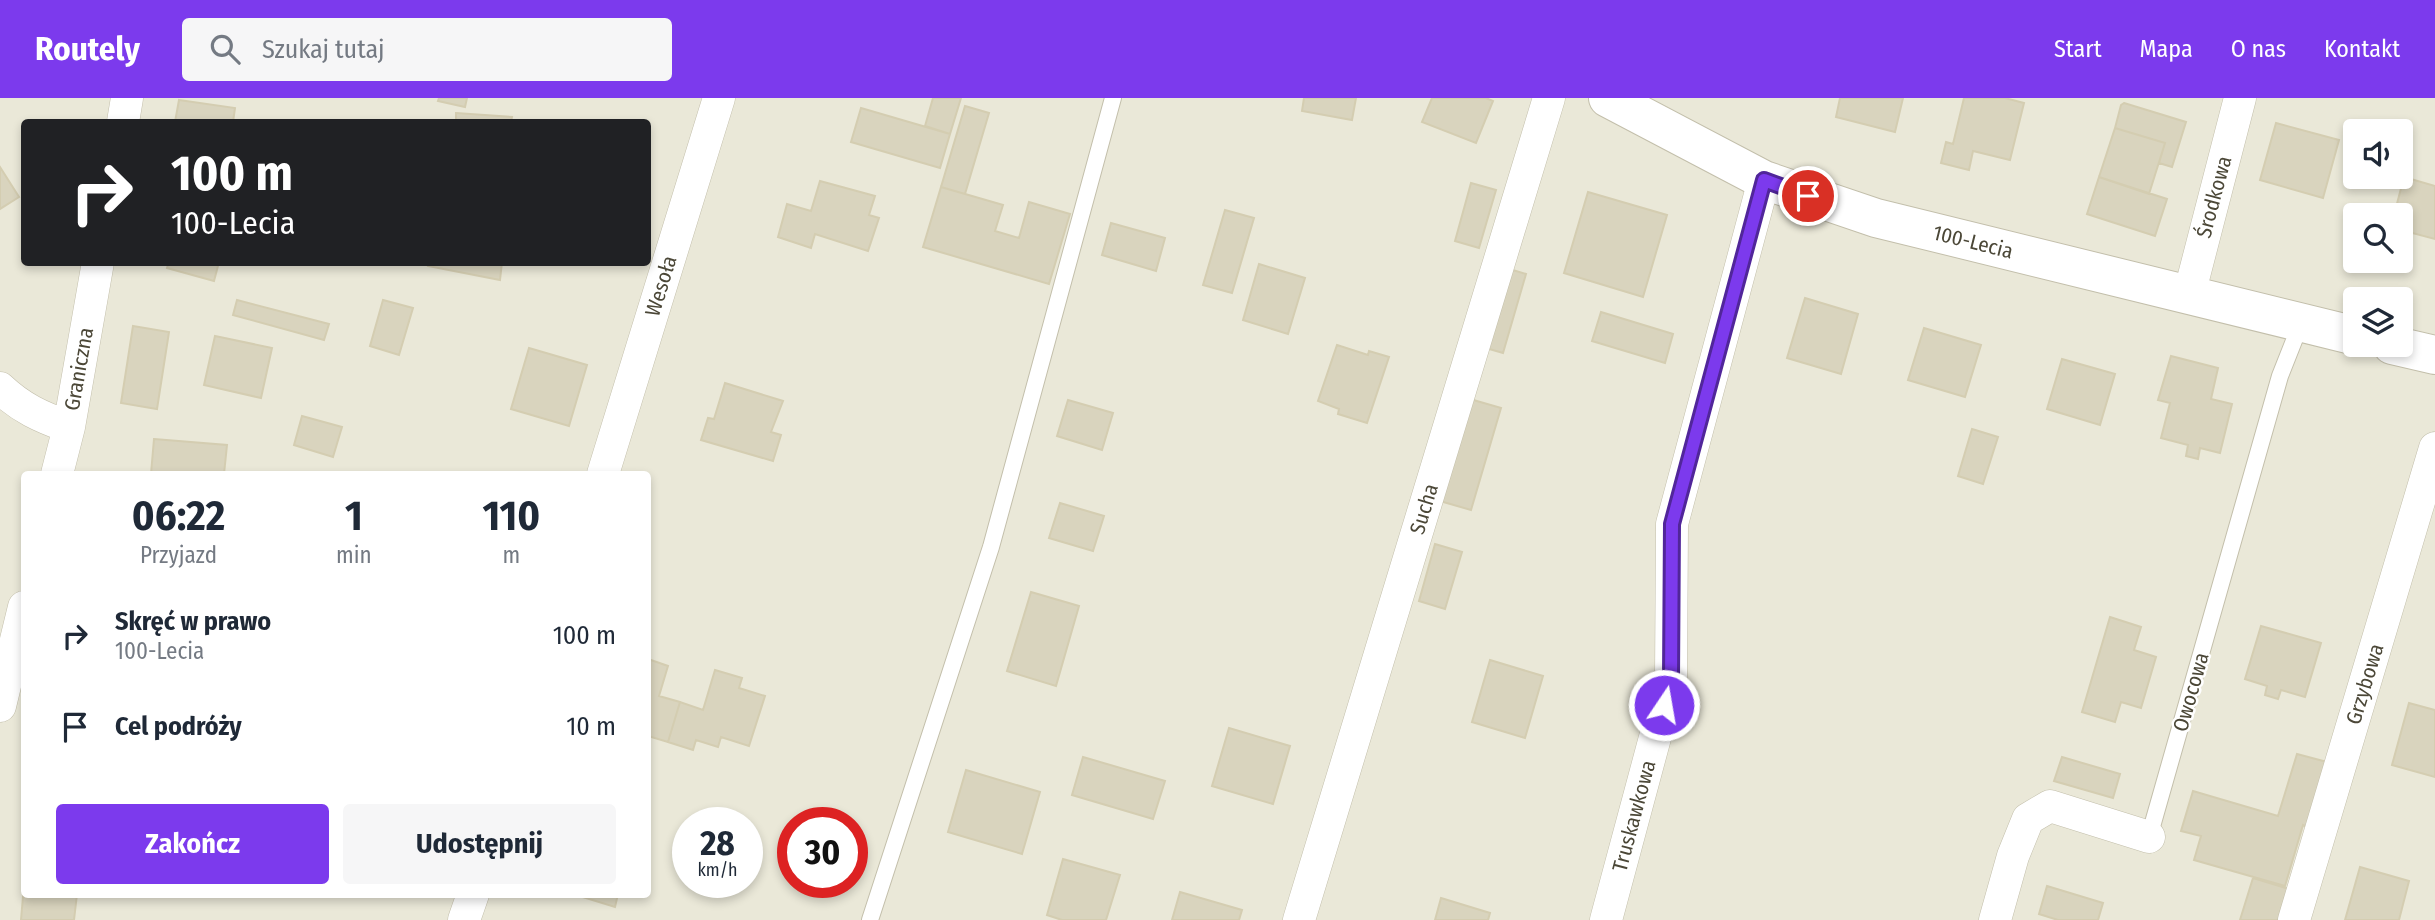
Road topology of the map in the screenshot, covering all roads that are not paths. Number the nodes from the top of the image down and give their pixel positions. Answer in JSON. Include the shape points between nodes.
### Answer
{"nodes":[{"id":1,"x":127,"y":98,"type":"edge"},
{"id":2,"x":719,"y":98,"type":"edge"},
{"id":3,"x":1113,"y":98,"type":"edge"},
{"id":4,"x":1549,"y":98,"type":"edge"},
{"id":5,"x":1608,"y":98,"type":"edge"},
{"id":6,"x":2240,"y":98,"type":"edge"},
{"id":7,"x":124,"y":119,"type":"edge"},
{"id":8,"x":1764,"y":180,"type":"junction"},
{"id":9,"x":97,"y":266,"type":"edge"},
{"id":10,"x":2189,"y":295,"type":"junction"},
{"id":11,"x":2301,"y":323,"type":"junction"},
{"id":12,"x":2343,"y":333,"type":"edge"},
{"id":13,"x":2413,"y":350,"type":"edge"},
{"id":14,"x":2435,"y":355,"type":"edge"},
{"id":15,"x":0,"y":388,"type":"edge"},
{"id":16,"x":69,"y":427,"type":"junction"},
{"id":17,"x":2435,"y":447,"type":"edge"},
{"id":18,"x":58,"y":471,"type":"edge"},
{"id":19,"x":604,"y":471,"type":"edge"},
{"id":20,"x":21,"y":619,"type":"edge"},
{"id":21,"x":0,"y":706,"type":"edge"},
{"id":22,"x":2150,"y":837,"type":"joint"},
{"id":23,"x":472,"y":898,"type":"edge"},
{"id":24,"x":464,"y":920,"type":"edge"},
{"id":25,"x":870,"y":920,"type":"edge"},
{"id":26,"x":1299,"y":920,"type":"edge"},
{"id":27,"x":1606,"y":920,"type":"edge"},
{"id":28,"x":1995,"y":920,"type":"edge"},
{"id":29,"x":2294,"y":920,"type":"edge"}],
"edges":[{"from":1,"to":7,"type":"street"},
{"from":2,"to":19,"type":"street","name":"Wesoła"},
{"from":3,"to":25,"type":"lane","via":[[991,547]]},
{"from":4,"to":26,"type":"street","name":"Sucha"},
{"from":5,"to":8,"type":"street","name":"100-Lecia"},
{"from":6,"to":10,"type":"street","name":"Środkowa"},
{"from":8,"to":10,"type":"street","name":"100-Lecia","via":[[1876,218]]},
{"from":8,"to":27,"type":"street","name":"Truskawkowa","via":[[1672,524],[1671,678]]},
{"from":9,"to":16,"type":"street","name":"Graniczna"},
{"from":10,"to":11,"type":"street","name":"100-Lecia"},
{"from":11,"to":12,"type":"street","name":"100-Lecia"},
{"from":11,"to":22,"type":"lane","name":"Owocowa","via":[[2280,376]]},
{"from":13,"to":14,"type":"street"},
{"from":15,"to":16,"type":"street","via":[[35,415]]},
{"from":16,"to":18,"type":"street","name":"Graniczna"},
{"from":17,"to":29,"type":"street","name":"Grzybowa"},
{"from":20,"to":21,"type":"street"},
{"from":22,"to":28,"type":"street","name":"Owocowa","via":[[2050,806],[2028,819]]},
{"from":23,"to":24,"type":"street"}]}
